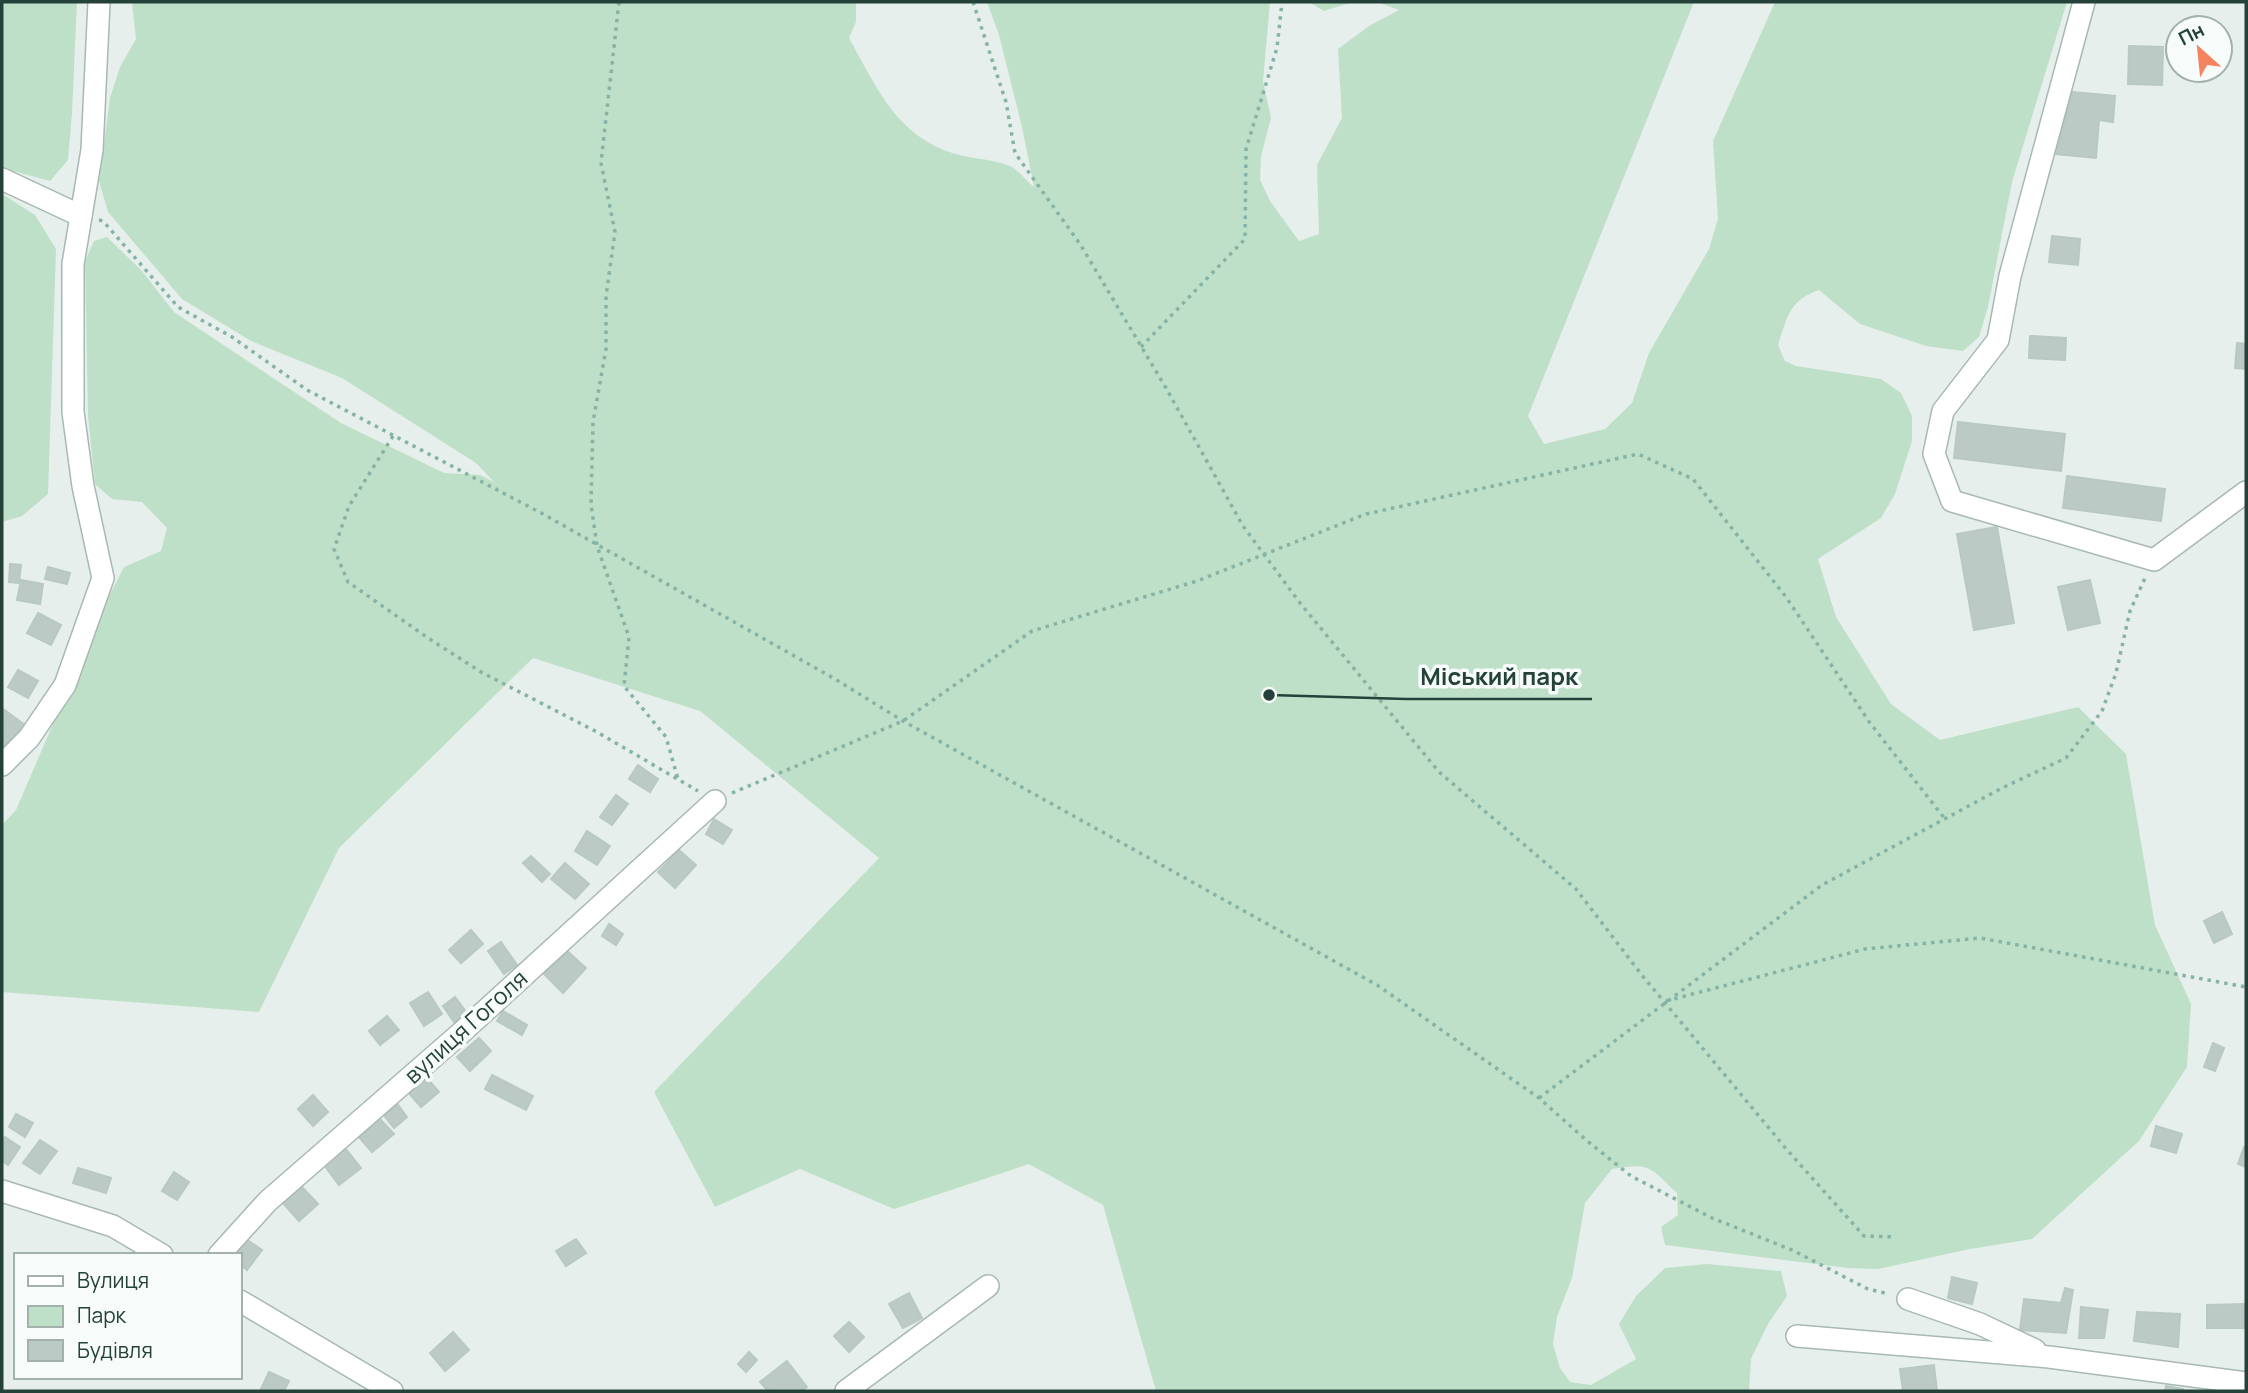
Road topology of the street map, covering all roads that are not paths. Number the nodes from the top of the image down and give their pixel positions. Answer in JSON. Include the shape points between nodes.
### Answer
{"nodes":[{"id":1,"x":99,"y":2,"type":"edge"},
{"id":2,"x":2084,"y":2,"type":"edge"},
{"id":3,"x":2,"y":180,"type":"edge"},
{"id":4,"x":81,"y":216,"type":"junction"},
{"id":5,"x":2246,"y":492,"type":"edge"},
{"id":6,"x":2,"y":765,"type":"edge"},
{"id":7,"x":715,"y":801,"type":"road end"},
{"id":8,"x":2,"y":1191,"type":"edge"},
{"id":9,"x":159,"y":1253,"type":"edge"},
{"id":10,"x":221,"y":1253,"type":"edge"},
{"id":11,"x":988,"y":1286,"type":"dead end"},
{"id":12,"x":1909,"y":1299,"type":"road end"},
{"id":13,"x":242,"y":1302,"type":"edge"},
{"id":14,"x":1797,"y":1336,"type":"dead end"},
{"id":15,"x":2049,"y":1357,"type":"junction"},
{"id":16,"x":2246,"y":1383,"type":"edge"},
{"id":17,"x":392,"y":1391,"type":"edge"},
{"id":18,"x":846,"y":1391,"type":"edge"}],
"edges":[{"from":1,"to":4,"type":"street","via":[[92,150]]},
{"from":2,"to":5,"type":"street","via":[[2010,276],[1998,340],[1943,411],[1934,454],[1952,501],[2154,560]]},
{"from":3,"to":4,"type":"street"},
{"from":4,"to":6,"type":"street","via":[[73,264],[73,412],[103,578],[65,685],[29,738]]},
{"from":7,"to":10,"type":"street","name":"вулиця Гоголя","via":[[268,1200]]},
{"from":8,"to":9,"type":"street","via":[[113,1226]]},
{"from":11,"to":18,"type":"street"},
{"from":12,"to":15,"type":"street","via":[[1980,1324]]},
{"from":13,"to":17,"type":"street"},
{"from":14,"to":15,"type":"street"},
{"from":15,"to":16,"type":"street"}]}
